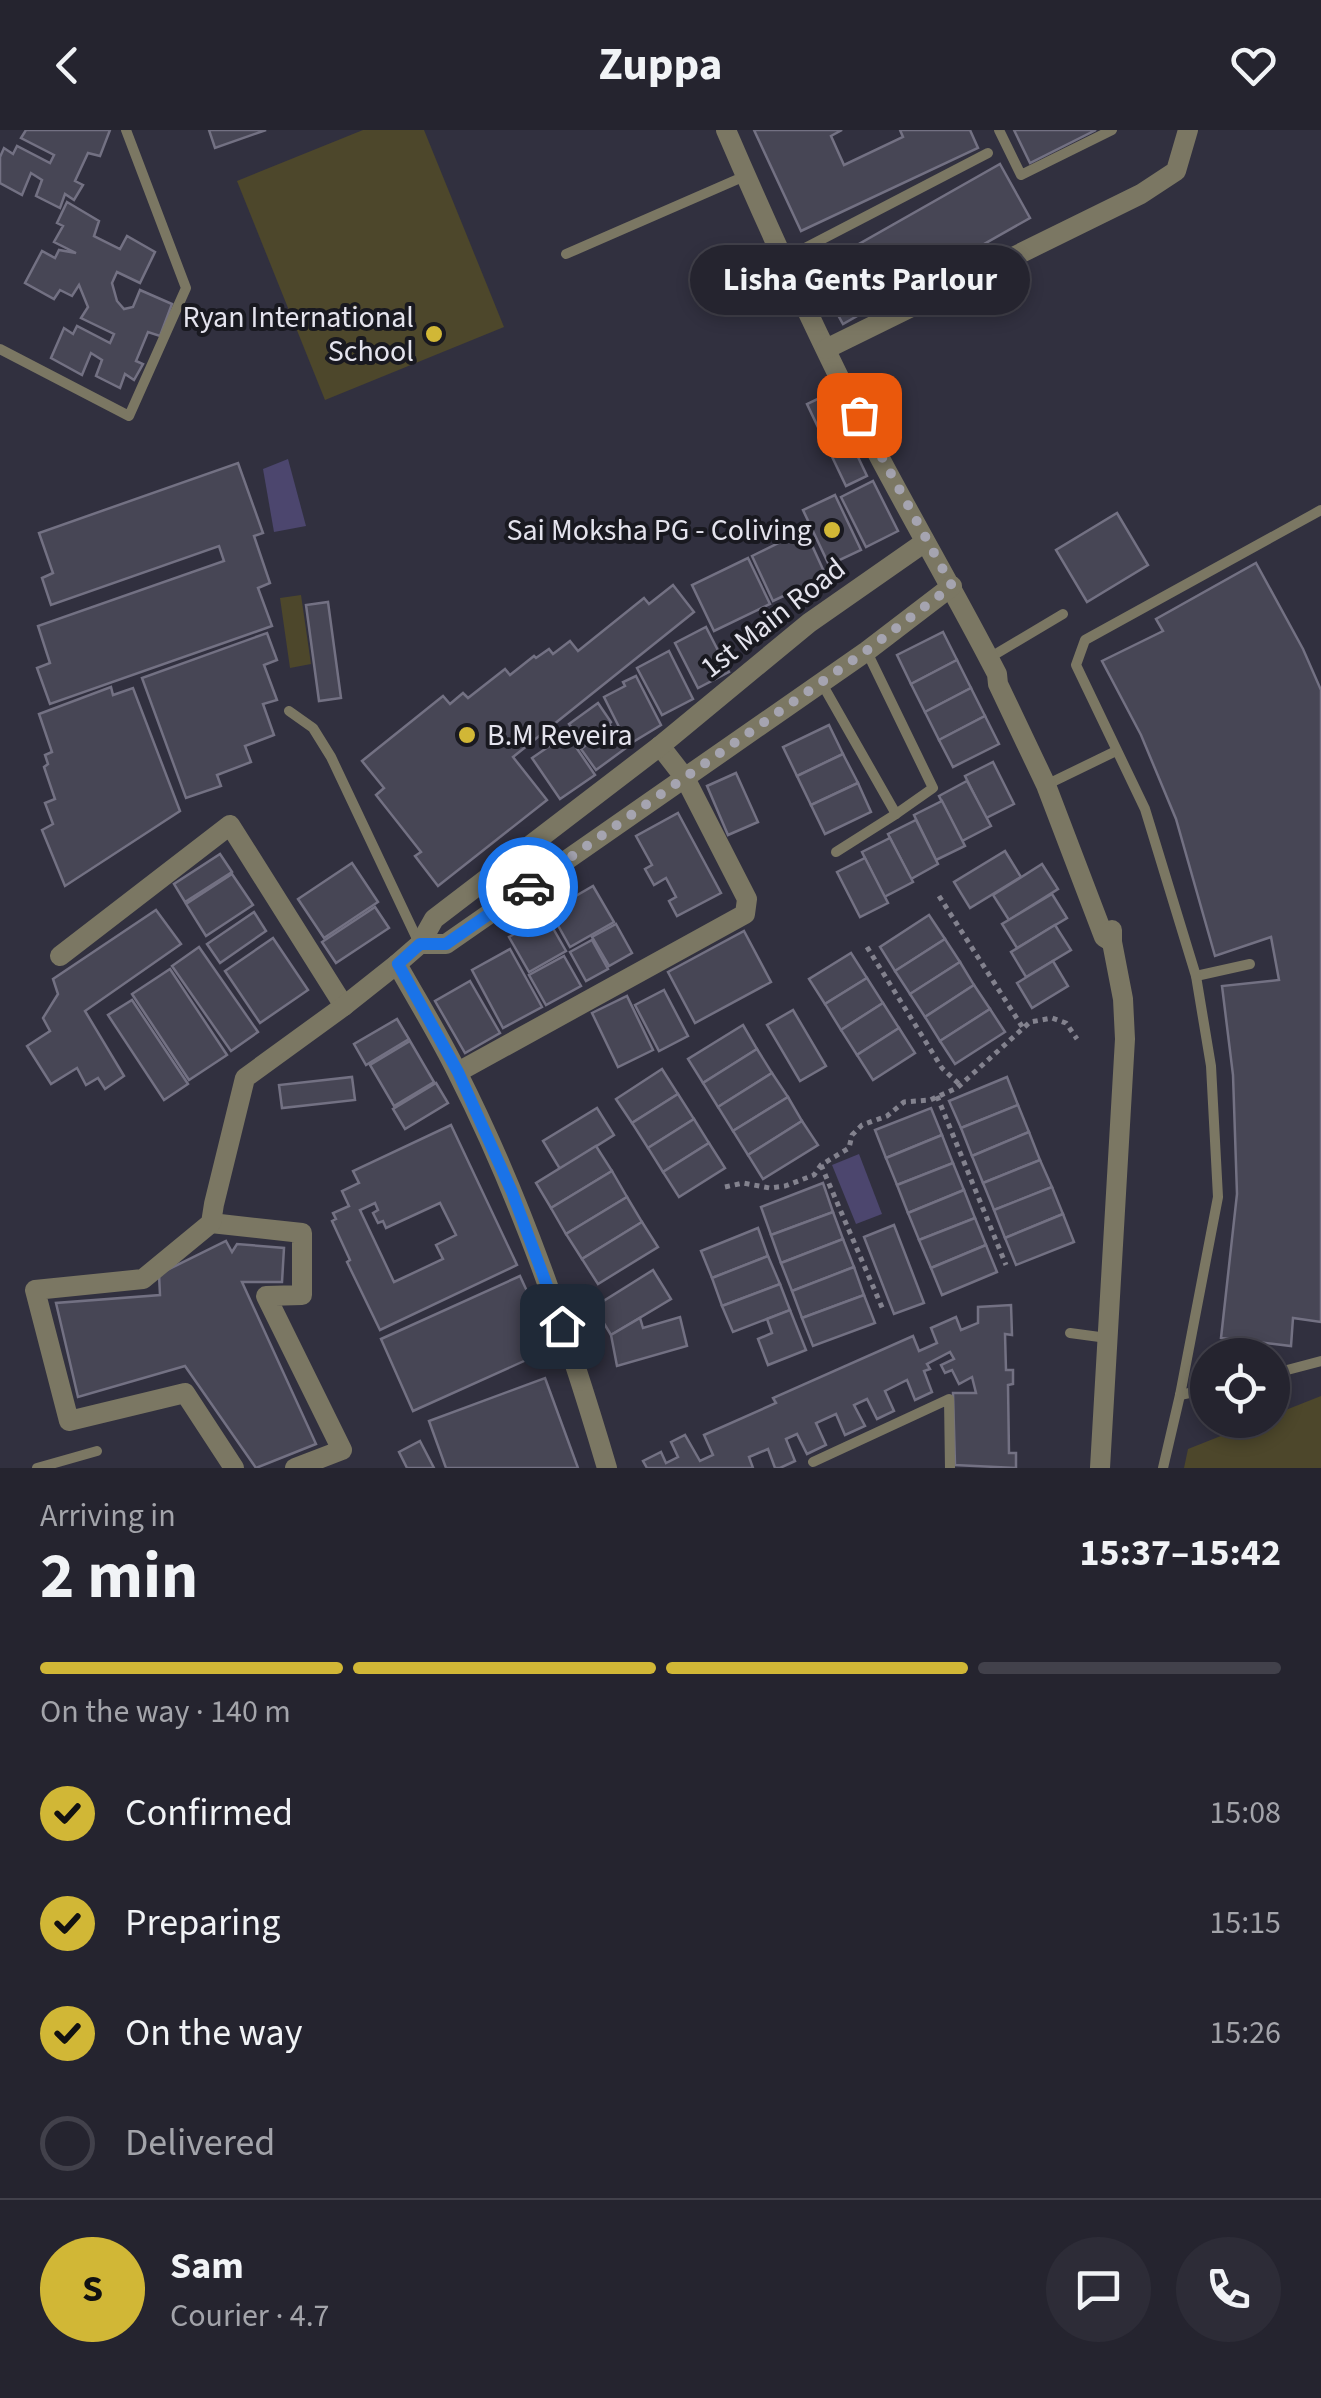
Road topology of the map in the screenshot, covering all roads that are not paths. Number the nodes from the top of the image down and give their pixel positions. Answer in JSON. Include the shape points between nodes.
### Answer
{"nodes":[{"id":1,"x":126,"y":130,"type":"edge"},
{"id":2,"x":726,"y":130,"type":"edge"},
{"id":3,"x":999,"y":130,"type":"edge"},
{"id":4,"x":1112,"y":130,"type":"edge"},
{"id":5,"x":1188,"y":130,"type":"edge"},
{"id":6,"x":988,"y":153,"type":"dead end"},
{"id":7,"x":746,"y":176,"type":"junction"},
{"id":8,"x":566,"y":254,"type":"dead end"},
{"id":9,"x":784,"y":259,"type":"junction"},
{"id":10,"x":0,"y":349,"type":"edge"},
{"id":11,"x":826,"y":349,"type":"junction"},
{"id":12,"x":1321,"y":510,"type":"edge"},
{"id":13,"x":926,"y":542,"type":"junction"},
{"id":14,"x":952,"y":586,"type":"junction"},
{"id":15,"x":1063,"y":614,"type":"dead end"},
{"id":16,"x":866,"y":651,"type":"junction"},
{"id":17,"x":993,"y":666,"type":"junction"},
{"id":18,"x":821,"y":681,"type":"junction"},
{"id":19,"x":289,"y":711,"type":"dead end"},
{"id":20,"x":660,"y":746,"type":"junction"},
{"id":21,"x":1116,"y":751,"type":"junction"},
{"id":22,"x":685,"y":778,"type":"junction"},
{"id":23,"x":1051,"y":783,"type":"junction"},
{"id":24,"x":896,"y":814,"type":"junction"},
{"id":25,"x":836,"y":852,"type":"dead end"},
{"id":26,"x":420,"y":944,"type":"junction"},
{"id":27,"x":60,"y":956,"type":"dead end"},
{"id":28,"x":398,"y":964,"type":"junction"},
{"id":29,"x":1250,"y":964,"type":"dead end"},
{"id":30,"x":1196,"y":976,"type":"junction"},
{"id":31,"x":344,"y":1006,"type":"junction"},
{"id":32,"x":458,"y":1072,"type":"junction"},
{"id":33,"x":211,"y":1223,"type":"junction"},
{"id":34,"x":1070,"y":1333,"type":"dead end"},
{"id":35,"x":1106,"y":1338,"type":"junction"},
{"id":36,"x":1321,"y":1360,"type":"edge"},
{"id":37,"x":1290,"y":1370,"type":"edge"},
{"id":38,"x":1190,"y":1393,"type":"edge"},
{"id":39,"x":1180,"y":1395,"type":"junction"},
{"id":40,"x":97,"y":1451,"type":"dead end"},
{"id":41,"x":812,"y":1462,"type":"dead end"},
{"id":42,"x":36,"y":1468,"type":"edge"},
{"id":43,"x":234,"y":1468,"type":"edge"},
{"id":44,"x":294,"y":1468,"type":"edge"},
{"id":45,"x":607,"y":1468,"type":"edge"},
{"id":46,"x":950,"y":1468,"type":"edge"},
{"id":47,"x":1100,"y":1468,"type":"edge"},
{"id":48,"x":1163,"y":1468,"type":"edge"}],
"edges":[{"from":1,"to":10,"type":"lane","via":[[186,288],[129,416]]},
{"from":2,"to":7,"type":"street"},
{"from":3,"to":4,"type":"lane","via":[[1021,175]]},
{"from":5,"to":11,"type":"street","via":[[1176,171],[1141,194]]},
{"from":6,"to":9,"type":"lane"},
{"from":7,"to":8,"type":"lane"},
{"from":7,"to":9,"type":"street"},
{"from":9,"to":11,"type":"street"},
{"from":11,"to":13,"type":"street"},
{"from":12,"to":21,"type":"lane","via":[[1085,640],[1076,665]]},
{"from":13,"to":14,"type":"street"},
{"from":13,"to":20,"type":"street","name":"1st Main Road","via":[[809,623]]},
{"from":14,"to":16,"type":"street","name":"1st Main Road"},
{"from":14,"to":17,"type":"street"},
{"from":15,"to":17,"type":"lane"},
{"from":16,"to":18,"type":"street","name":"1st Main Road"},
{"from":16,"to":24,"type":"lane","via":[[933,788]]},
{"from":17,"to":23,"type":"street"},
{"from":18,"to":22,"type":"street","name":"1st Main Road"},
{"from":18,"to":24,"type":"lane"},
{"from":19,"to":26,"type":"lane","via":[[313,728],[330,757]]},
{"from":20,"to":22,"type":"street"},
{"from":20,"to":26,"type":"street","name":"1st Main Road","via":[[434,919]]},
{"from":21,"to":23,"type":"lane"},
{"from":21,"to":30,"type":"lane","via":[[1145,810]]},
{"from":22,"to":26,"type":"street","name":"1st Main Road","via":[[446,944]]},
{"from":22,"to":32,"type":"street","via":[[748,899],[745,914]]},
{"from":23,"to":35,"type":"street","via":[[1104,937],[1112,942],[1123,999]]},
{"from":24,"to":25,"type":"lane"},
{"from":26,"to":28,"type":"street","name":"1st Main Road"},
{"from":27,"to":31,"type":"street","via":[[230,826]]},
{"from":28,"to":31,"type":"street","name":"1st Main Road"},
{"from":28,"to":32,"type":"street"},
{"from":29,"to":30,"type":"lane"},
{"from":30,"to":39,"type":"lane","via":[[1211,1066],[1218,1197]]},
{"from":31,"to":33,"type":"street","name":"1st Main Road","via":[[245,1078]]},
{"from":32,"to":45,"type":"street","via":[[512,1192]]},
{"from":33,"to":43,"type":"street","via":[[144,1279],[35,1290],[68,1421],[185,1393]]},
{"from":33,"to":44,"type":"street","via":[[302,1234],[302,1294],[266,1296],[342,1450]]},
{"from":34,"to":35,"type":"lane"},
{"from":35,"to":47,"type":"street"},
{"from":36,"to":37,"type":"lane"},
{"from":38,"to":39,"type":"lane"},
{"from":39,"to":48,"type":"lane"},
{"from":40,"to":42,"type":"lane"},
{"from":41,"to":46,"type":"lane","via":[[948,1399]]}]}
